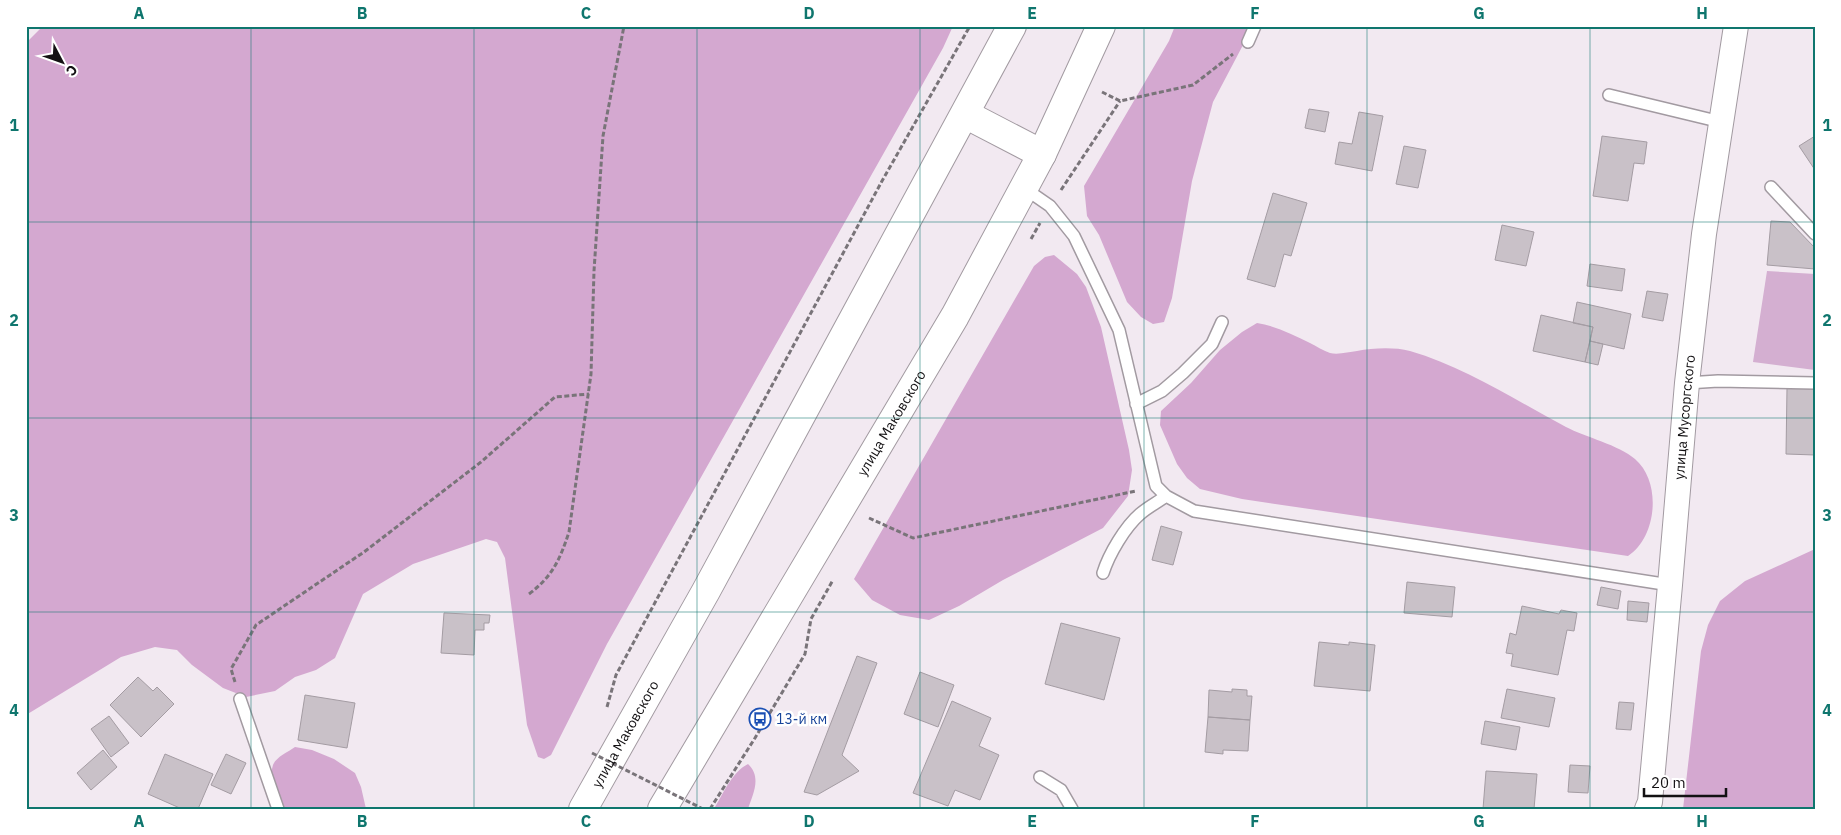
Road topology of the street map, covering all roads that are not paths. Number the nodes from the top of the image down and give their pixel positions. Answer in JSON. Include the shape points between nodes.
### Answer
{"nodes":[{"id":1,"x":1101,"y":26,"type":"edge"},
{"id":2,"x":1255,"y":26,"type":"edge"},
{"id":3,"x":1736,"y":26,"type":"edge"},
{"id":4,"x":1004,"y":32,"type":"edge"},
{"id":5,"x":1248,"y":42,"type":"road end"},
{"id":6,"x":1609,"y":95,"type":"dead end"},
{"id":7,"x":965,"y":114,"type":"junction"},
{"id":8,"x":1721,"y":122,"type":"junction"},
{"id":9,"x":1042,"y":154,"type":"junction"},
{"id":10,"x":1022,"y":187,"type":"junction"},
{"id":11,"x":1771,"y":187,"type":"dead end"},
{"id":12,"x":1815,"y":234,"type":"edge"},
{"id":13,"x":1222,"y":322,"type":"dead end"},
{"id":14,"x":1687,"y":383,"type":"junction"},
{"id":15,"x":1815,"y":383,"type":"edge"},
{"id":16,"x":1136,"y":404,"type":"junction"},
{"id":17,"x":1166,"y":496,"type":"junction"},
{"id":18,"x":1103,"y":573,"type":"dead end"},
{"id":19,"x":1670,"y":586,"type":"junction"},
{"id":20,"x":240,"y":699,"type":"road end"},
{"id":21,"x":1040,"y":778,"type":"dead end"},
{"id":22,"x":278,"y":809,"type":"edge"},
{"id":23,"x":583,"y":809,"type":"edge"},
{"id":24,"x":662,"y":809,"type":"edge"},
{"id":25,"x":1072,"y":809,"type":"edge"},
{"id":26,"x":1647,"y":809,"type":"edge"}],
"edges":[{"from":1,"to":9,"type":"highway","name":"улица Маковского"},
{"from":2,"to":5,"type":"lane"},
{"from":3,"to":8,"type":"street","name":"улица Мусоргского"},
{"from":4,"to":7,"type":"highway","name":"улица Маковского"},
{"from":6,"to":8,"type":"lane"},
{"from":7,"to":9,"type":"highway"},
{"from":7,"to":23,"type":"highway","name":"улица Маковского","via":[[706,591]]},
{"from":8,"to":14,"type":"street","name":"улица Мусоргского"},
{"from":9,"to":10,"type":"highway","name":"улица Маковского"},
{"from":10,"to":16,"type":"lane","via":[[1050,206],[1074,236],[1119,330]]},
{"from":10,"to":24,"type":"highway","name":"улица Маковского","via":[[955,316]]},
{"from":11,"to":12,"type":"lane"},
{"from":13,"to":16,"type":"lane","via":[[1212,344],[1183,373],[1162,391]]},
{"from":14,"to":15,"type":"lane"},
{"from":14,"to":19,"type":"street","name":"улица Мусоргского"},
{"from":16,"to":17,"type":"lane","via":[[1156,486]]},
{"from":17,"to":18,"type":"lane","via":[[1140,514],[1122,536]]},
{"from":17,"to":19,"type":"lane","via":[[1194,512]]},
{"from":19,"to":26,"type":"street","name":"улица Мусоргского"},
{"from":20,"to":22,"type":"lane"},
{"from":21,"to":25,"type":"lane","via":[[1061,790]]}]}
